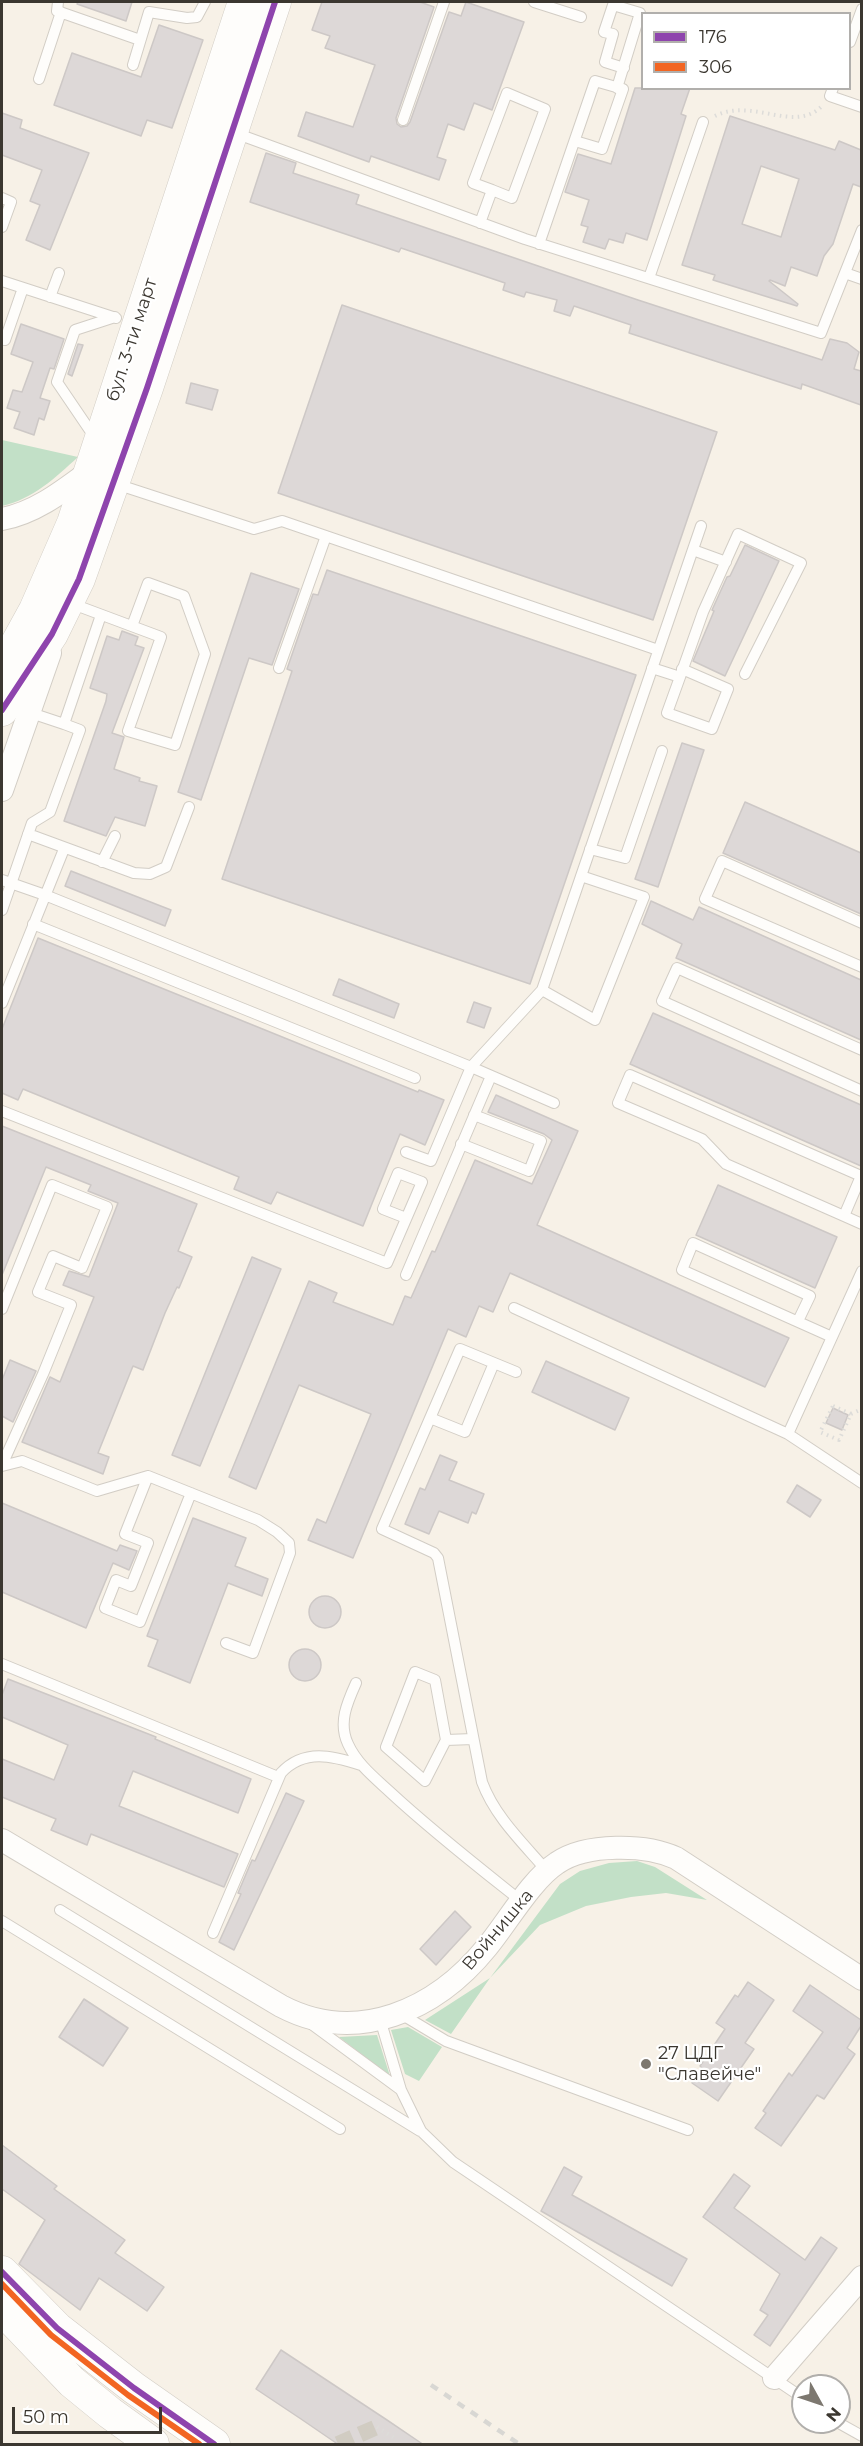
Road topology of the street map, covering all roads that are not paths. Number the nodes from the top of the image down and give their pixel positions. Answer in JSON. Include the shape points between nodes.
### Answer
{"nodes":[{"id":1,"x":205,"y":2,"type":"edge"},
{"id":2,"x":244,"y":2,"type":"edge"},
{"id":3,"x":276,"y":2,"type":"edge"},
{"id":4,"x":444,"y":2,"type":"edge"},
{"id":5,"x":534,"y":2,"type":"edge"},
{"id":6,"x":59,"y":7,"type":"edge"},
{"id":7,"x":861,"y":9,"type":"edge"},
{"id":8,"x":581,"y":17,"type":"dead end"},
{"id":9,"x":851,"y":36,"type":"edge"},
{"id":10,"x":140,"y":40,"type":"junction"},
{"id":11,"x":133,"y":64,"type":"dead end"},
{"id":12,"x":624,"y":68,"type":"junction"},
{"id":13,"x":39,"y":79,"type":"dead end"},
{"id":14,"x":617,"y":88,"type":"junction"},
{"id":15,"x":831,"y":92,"type":"edge"},
{"id":16,"x":861,"y":107,"type":"edge"},
{"id":17,"x":404,"y":120,"type":"dead end"},
{"id":18,"x":703,"y":122,"type":"road end"},
{"id":19,"x":218,"y":126,"type":"junction"},
{"id":20,"x":575,"y":141,"type":"junction"},
{"id":21,"x":492,"y":190,"type":"junction"},
{"id":22,"x":2,"y":198,"type":"edge"},
{"id":23,"x":480,"y":223,"type":"junction"},
{"id":24,"x":2,"y":227,"type":"edge"},
{"id":25,"x":861,"y":230,"type":"edge"},
{"id":26,"x":539,"y":244,"type":"junction"},
{"id":27,"x":59,"y":273,"type":"dead end"},
{"id":28,"x":845,"y":273,"type":"junction"},
{"id":29,"x":649,"y":278,"type":"junction"},
{"id":30,"x":861,"y":279,"type":"edge"},
{"id":31,"x":2,"y":281,"type":"edge"},
{"id":32,"x":23,"y":288,"type":"junction"},
{"id":33,"x":50,"y":297,"type":"junction"},
{"id":34,"x":126,"y":321,"type":"junction"},
{"id":35,"x":2,"y":339,"type":"edge"},
{"id":36,"x":156,"y":360,"type":"junction"},
{"id":37,"x":134,"y":424,"type":"junction"},
{"id":38,"x":100,"y":466,"type":"junction"},
{"id":39,"x":2,"y":519,"type":"edge"},
{"id":40,"x":701,"y":526,"type":"dead end"},
{"id":41,"x":326,"y":536,"type":"junction"},
{"id":42,"x":693,"y":550,"type":"junction"},
{"id":43,"x":726,"y":562,"type":"junction"},
{"id":44,"x":68,"y":603,"type":"junction"},
{"id":45,"x":101,"y":615,"type":"junction"},
{"id":46,"x":132,"y":626,"type":"junction"},
{"id":47,"x":658,"y":650,"type":"junction"},
{"id":48,"x":279,"y":668,"type":"dead end"},
{"id":49,"x":652,"y":668,"type":"junction"},
{"id":50,"x":2,"y":670,"type":"edge"},
{"id":51,"x":681,"y":673,"type":"junction"},
{"id":52,"x":746,"y":675,"type":"dead end"},
{"id":53,"x":15,"y":711,"type":"edge"},
{"id":54,"x":64,"y":724,"type":"junction"},
{"id":55,"x":662,"y":751,"type":"dead end"},
{"id":56,"x":2,"y":790,"type":"edge"},
{"id":57,"x":189,"y":807,"type":"dead end"},
{"id":58,"x":28,"y":834,"type":"junction"},
{"id":59,"x":115,"y":836,"type":"dead end"},
{"id":60,"x":64,"y":849,"type":"junction"},
{"id":61,"x":590,"y":849,"type":"junction"},
{"id":62,"x":102,"y":862,"type":"junction"},
{"id":63,"x":581,"y":876,"type":"junction"},
{"id":64,"x":6,"y":882,"type":"edge"},
{"id":65,"x":45,"y":895,"type":"junction"},
{"id":66,"x":2,"y":910,"type":"edge"},
{"id":67,"x":861,"y":923,"type":"edge"},
{"id":68,"x":33,"y":924,"type":"junction"},
{"id":69,"x":861,"y":967,"type":"edge"},
{"id":70,"x":542,"y":990,"type":"junction"},
{"id":71,"x":2,"y":1003,"type":"edge"},
{"id":72,"x":861,"y":1050,"type":"edge"},
{"id":73,"x":471,"y":1067,"type":"junction"},
{"id":74,"x":490,"y":1076,"type":"junction"},
{"id":75,"x":415,"y":1078,"type":"dead end"},
{"id":76,"x":861,"y":1091,"type":"edge"},
{"id":77,"x":554,"y":1103,"type":"dead end"},
{"id":78,"x":2,"y":1112,"type":"edge"},
{"id":79,"x":474,"y":1115,"type":"junction"},
{"id":80,"x":461,"y":1144,"type":"junction"},
{"id":81,"x":406,"y":1152,"type":"dead end"},
{"id":82,"x":844,"y":1216,"type":"junction"},
{"id":83,"x":406,"y":1218,"type":"dead end"},
{"id":84,"x":861,"y":1224,"type":"edge"},
{"id":85,"x":861,"y":1271,"type":"edge"},
{"id":86,"x":406,"y":1275,"type":"dead end"},
{"id":87,"x":514,"y":1308,"type":"dead end"},
{"id":88,"x":2,"y":1309,"type":"edge"},
{"id":89,"x":798,"y":1322,"type":"junction"},
{"id":90,"x":832,"y":1337,"type":"junction"},
{"id":91,"x":494,"y":1363,"type":"junction"},
{"id":92,"x":516,"y":1372,"type":"dead end"},
{"id":93,"x":430,"y":1418,"type":"junction"},
{"id":94,"x":788,"y":1434,"type":"junction"},
{"id":95,"x":148,"y":1476,"type":"junction"},
{"id":96,"x":861,"y":1483,"type":"edge"},
{"id":97,"x":191,"y":1493,"type":"junction"},
{"id":98,"x":226,"y":1643,"type":"dead end"},
{"id":99,"x":2,"y":1664,"type":"edge"},
{"id":100,"x":356,"y":1683,"type":"dead end"},
{"id":101,"x":473,"y":1739,"type":"junction"},
{"id":102,"x":446,"y":1740,"type":"junction"},
{"id":103,"x":361,"y":1765,"type":"junction"},
{"id":104,"x":278,"y":1777,"type":"junction"},
{"id":105,"x":2,"y":1840,"type":"edge"},
{"id":106,"x":547,"y":1871,"type":"junction"},
{"id":107,"x":521,"y":1901,"type":"junction"},
{"id":108,"x":60,"y":1910,"type":"dead end"},
{"id":109,"x":2,"y":1920,"type":"edge"},
{"id":110,"x":213,"y":1933,"type":"dead end"},
{"id":111,"x":861,"y":1979,"type":"edge"},
{"id":112,"x":303,"y":2017,"type":"junction"},
{"id":113,"x":390,"y":2017,"type":"junction"},
{"id":114,"x":401,"y":2090,"type":"junction"},
{"id":115,"x":340,"y":2129,"type":"dead end"},
{"id":116,"x":688,"y":2130,"type":"dead end"},
{"id":117,"x":421,"y":2131,"type":"junction"},
{"id":118,"x":2,"y":2272,"type":"edge"},
{"id":119,"x":861,"y":2277,"type":"edge"},
{"id":120,"x":2,"y":2309,"type":"edge"},
{"id":121,"x":774,"y":2378,"type":"junction"},
{"id":122,"x":791,"y":2390,"type":"edge"},
{"id":123,"x":153,"y":2445,"type":"edge"},
{"id":124,"x":214,"y":2445,"type":"edge"}],
"edges":[{"from":1,"to":10,"type":"lane","via":[[197,16],[187,18],[149,12]]},
{"from":2,"to":19,"type":"main road","name":"бул. 3-ти март"},
{"from":3,"to":19,"type":"main road","name":"бул. 3-ти март"},
{"from":4,"to":17,"type":"lane"},
{"from":5,"to":8,"type":"lane"},
{"from":6,"to":10,"type":"lane"},
{"from":6,"to":13,"type":"lane"},
{"from":7,"to":9,"type":"lane"},
{"from":10,"to":11,"type":"lane"},
{"from":12,"to":12,"type":"lane","via":[[640,13],[613,5],[604,32],[614,34],[605,62]]},
{"from":12,"to":14,"type":"lane"},
{"from":14,"to":20,"type":"lane","via":[[595,81]]},
{"from":14,"to":20,"type":"lane","via":[[623,89],[602,149]]},
{"from":15,"to":16,"type":"lane"},
{"from":18,"to":29,"type":"lane"},
{"from":19,"to":23,"type":"lane"},
{"from":19,"to":34,"type":"main road","name":"бул. 3-ти март"},
{"from":19,"to":36,"type":"main road","name":"бул. 3-ти март"},
{"from":20,"to":26,"type":"lane"},
{"from":21,"to":21,"type":"lane","via":[[473,183],[507,93],[544,109],[512,198]]},
{"from":21,"to":23,"type":"lane"},
{"from":22,"to":24,"type":"lane","via":[[11,202]]},
{"from":23,"to":26,"type":"lane"},
{"from":25,"to":28,"type":"lane"},
{"from":26,"to":29,"type":"lane"},
{"from":27,"to":33,"type":"lane"},
{"from":28,"to":29,"type":"lane","via":[[821,333]]},
{"from":28,"to":30,"type":"lane"},
{"from":31,"to":32,"type":"lane"},
{"from":32,"to":33,"type":"lane"},
{"from":32,"to":35,"type":"lane"},
{"from":33,"to":34,"type":"lane"},
{"from":34,"to":36,"type":"lane"},
{"from":34,"to":38,"type":"main road","name":"бул. 3-ти март"},
{"from":34,"to":38,"type":"lane","via":[[75,330],[57,382]]},
{"from":36,"to":37,"type":"main road","name":"бул. 3-ти март"},
{"from":37,"to":38,"type":"main road","name":"бул. 3-ти март"},
{"from":37,"to":38,"type":"lane"},
{"from":38,"to":39,"type":"street","via":[[36,506]]},
{"from":38,"to":41,"type":"lane","via":[[254,529],[282,521]]},
{"from":38,"to":44,"type":"main road","name":"бул. 3-ти март"},
{"from":38,"to":50,"type":"main road","name":"бул. 3-ти март","via":[[35,610]]},
{"from":40,"to":42,"type":"lane"},
{"from":41,"to":47,"type":"lane"},
{"from":41,"to":48,"type":"lane"},
{"from":42,"to":43,"type":"lane"},
{"from":42,"to":47,"type":"lane"},
{"from":43,"to":51,"type":"lane","via":[[702,612]]},
{"from":43,"to":52,"type":"lane","via":[[738,534],[801,563]]},
{"from":44,"to":45,"type":"lane"},
{"from":44,"to":53,"type":"main road","name":"бул. 3-ти март"},
{"from":45,"to":46,"type":"lane"},
{"from":45,"to":54,"type":"lane"},
{"from":46,"to":46,"type":"lane","via":[[148,583],[184,596],[206,654],[175,745],[128,731],[161,637]]},
{"from":47,"to":49,"type":"lane"},
{"from":49,"to":51,"type":"lane"},
{"from":49,"to":61,"type":"lane"},
{"from":51,"to":51,"type":"lane","via":[[728,689],[712,729],[667,714]]},
{"from":53,"to":54,"type":"lane"},
{"from":53,"to":56,"type":"street"},
{"from":54,"to":58,"type":"lane","via":[[80,730],[50,812],[32,823]]},
{"from":55,"to":61,"type":"lane","via":[[626,858]]},
{"from":57,"to":62,"type":"lane","via":[[166,867],[150,874],[134,873]]},
{"from":58,"to":60,"type":"lane"},
{"from":58,"to":64,"type":"lane"},
{"from":59,"to":62,"type":"lane"},
{"from":60,"to":62,"type":"lane"},
{"from":60,"to":65,"type":"lane"},
{"from":61,"to":63,"type":"lane"},
{"from":63,"to":70,"type":"lane"},
{"from":63,"to":70,"type":"lane","via":[[644,897],[595,1020]]},
{"from":64,"to":65,"type":"lane"},
{"from":64,"to":66,"type":"lane"},
{"from":65,"to":68,"type":"lane"},
{"from":65,"to":73,"type":"lane"},
{"from":67,"to":69,"type":"lane","via":[[722,861],[705,899]]},
{"from":68,"to":71,"type":"lane"},
{"from":68,"to":75,"type":"lane"},
{"from":70,"to":73,"type":"lane"},
{"from":72,"to":76,"type":"lane","via":[[677,968],[662,1001]]},
{"from":73,"to":74,"type":"lane"},
{"from":73,"to":81,"type":"lane","via":[[430,1161]]},
{"from":74,"to":77,"type":"lane"},
{"from":74,"to":79,"type":"lane"},
{"from":78,"to":83,"type":"lane","via":[[387,1263]]},
{"from":79,"to":80,"type":"lane"},
{"from":79,"to":80,"type":"lane","via":[[541,1141],[529,1171]]},
{"from":80,"to":86,"type":"lane"},
{"from":82,"to":82,"type":"lane","via":[[861,1176],[630,1075],[618,1103],[702,1139],[726,1164]]},
{"from":82,"to":84,"type":"lane"},
{"from":85,"to":90,"type":"lane"},
{"from":87,"to":94,"type":"lane"},
{"from":88,"to":95,"type":"lane","via":[[52,1185],[107,1207],[82,1268],[54,1256],[38,1293],[71,1305],[2,1466],[22,1461],[97,1491]]},
{"from":89,"to":89,"type":"lane","via":[[810,1296],[693,1244],[682,1270]]},
{"from":89,"to":90,"type":"lane"},
{"from":90,"to":94,"type":"lane"},
{"from":91,"to":92,"type":"lane"},
{"from":91,"to":93,"type":"lane","via":[[460,1349]]},
{"from":91,"to":93,"type":"lane","via":[[465,1432]]},
{"from":93,"to":101,"type":"lane","via":[[382,1529],[438,1558]]},
{"from":94,"to":96,"type":"lane"},
{"from":95,"to":97,"type":"lane"},
{"from":95,"to":97,"type":"lane","via":[[125,1534],[148,1543],[131,1586],[116,1580],[105,1608],[140,1622]]},
{"from":97,"to":98,"type":"lane","via":[[258,1520],[289,1543],[290,1553],[253,1653]]},
{"from":99,"to":104,"type":"lane"},
{"from":100,"to":103,"type":"lane","via":[[344,1710],[343,1727],[347,1744]]},
{"from":101,"to":102,"type":"lane"},
{"from":101,"to":106,"type":"lane","via":[[489,1801]]},
{"from":102,"to":102,"type":"lane","via":[[425,1781],[386,1747],[415,1672],[435,1680]]},
{"from":103,"to":104,"type":"lane","via":[[335,1756],[307,1757],[292,1763]]},
{"from":103,"to":107,"type":"lane","via":[[416,1816]]},
{"from":104,"to":110,"type":"lane"},
{"from":105,"to":112,"type":"street","name":"Войнишка"},
{"from":106,"to":107,"type":"street","name":"Войнишка"},
{"from":106,"to":111,"type":"street","name":"Войнишка","via":[[565,1859],[608,1849],[661,1851]]},
{"from":107,"to":113,"type":"street","name":"Войнишка","via":[[467,1969],[443,1990]]},
{"from":108,"to":117,"type":"lane"},
{"from":109,"to":115,"type":"lane"},
{"from":112,"to":113,"type":"street","name":"Войнишка","via":[[332,2023]]},
{"from":112,"to":114,"type":"lane"},
{"from":113,"to":114,"type":"lane"},
{"from":113,"to":116,"type":"lane","via":[[446,2042]]},
{"from":114,"to":117,"type":"lane"},
{"from":117,"to":121,"type":"lane","via":[[453,2162]]},
{"from":118,"to":124,"type":"main road","via":[[57,2328]]},
{"from":119,"to":121,"type":"street"},
{"from":120,"to":123,"type":"main road","via":[[72,2382]]},
{"from":121,"to":122,"type":"lane"}]}
